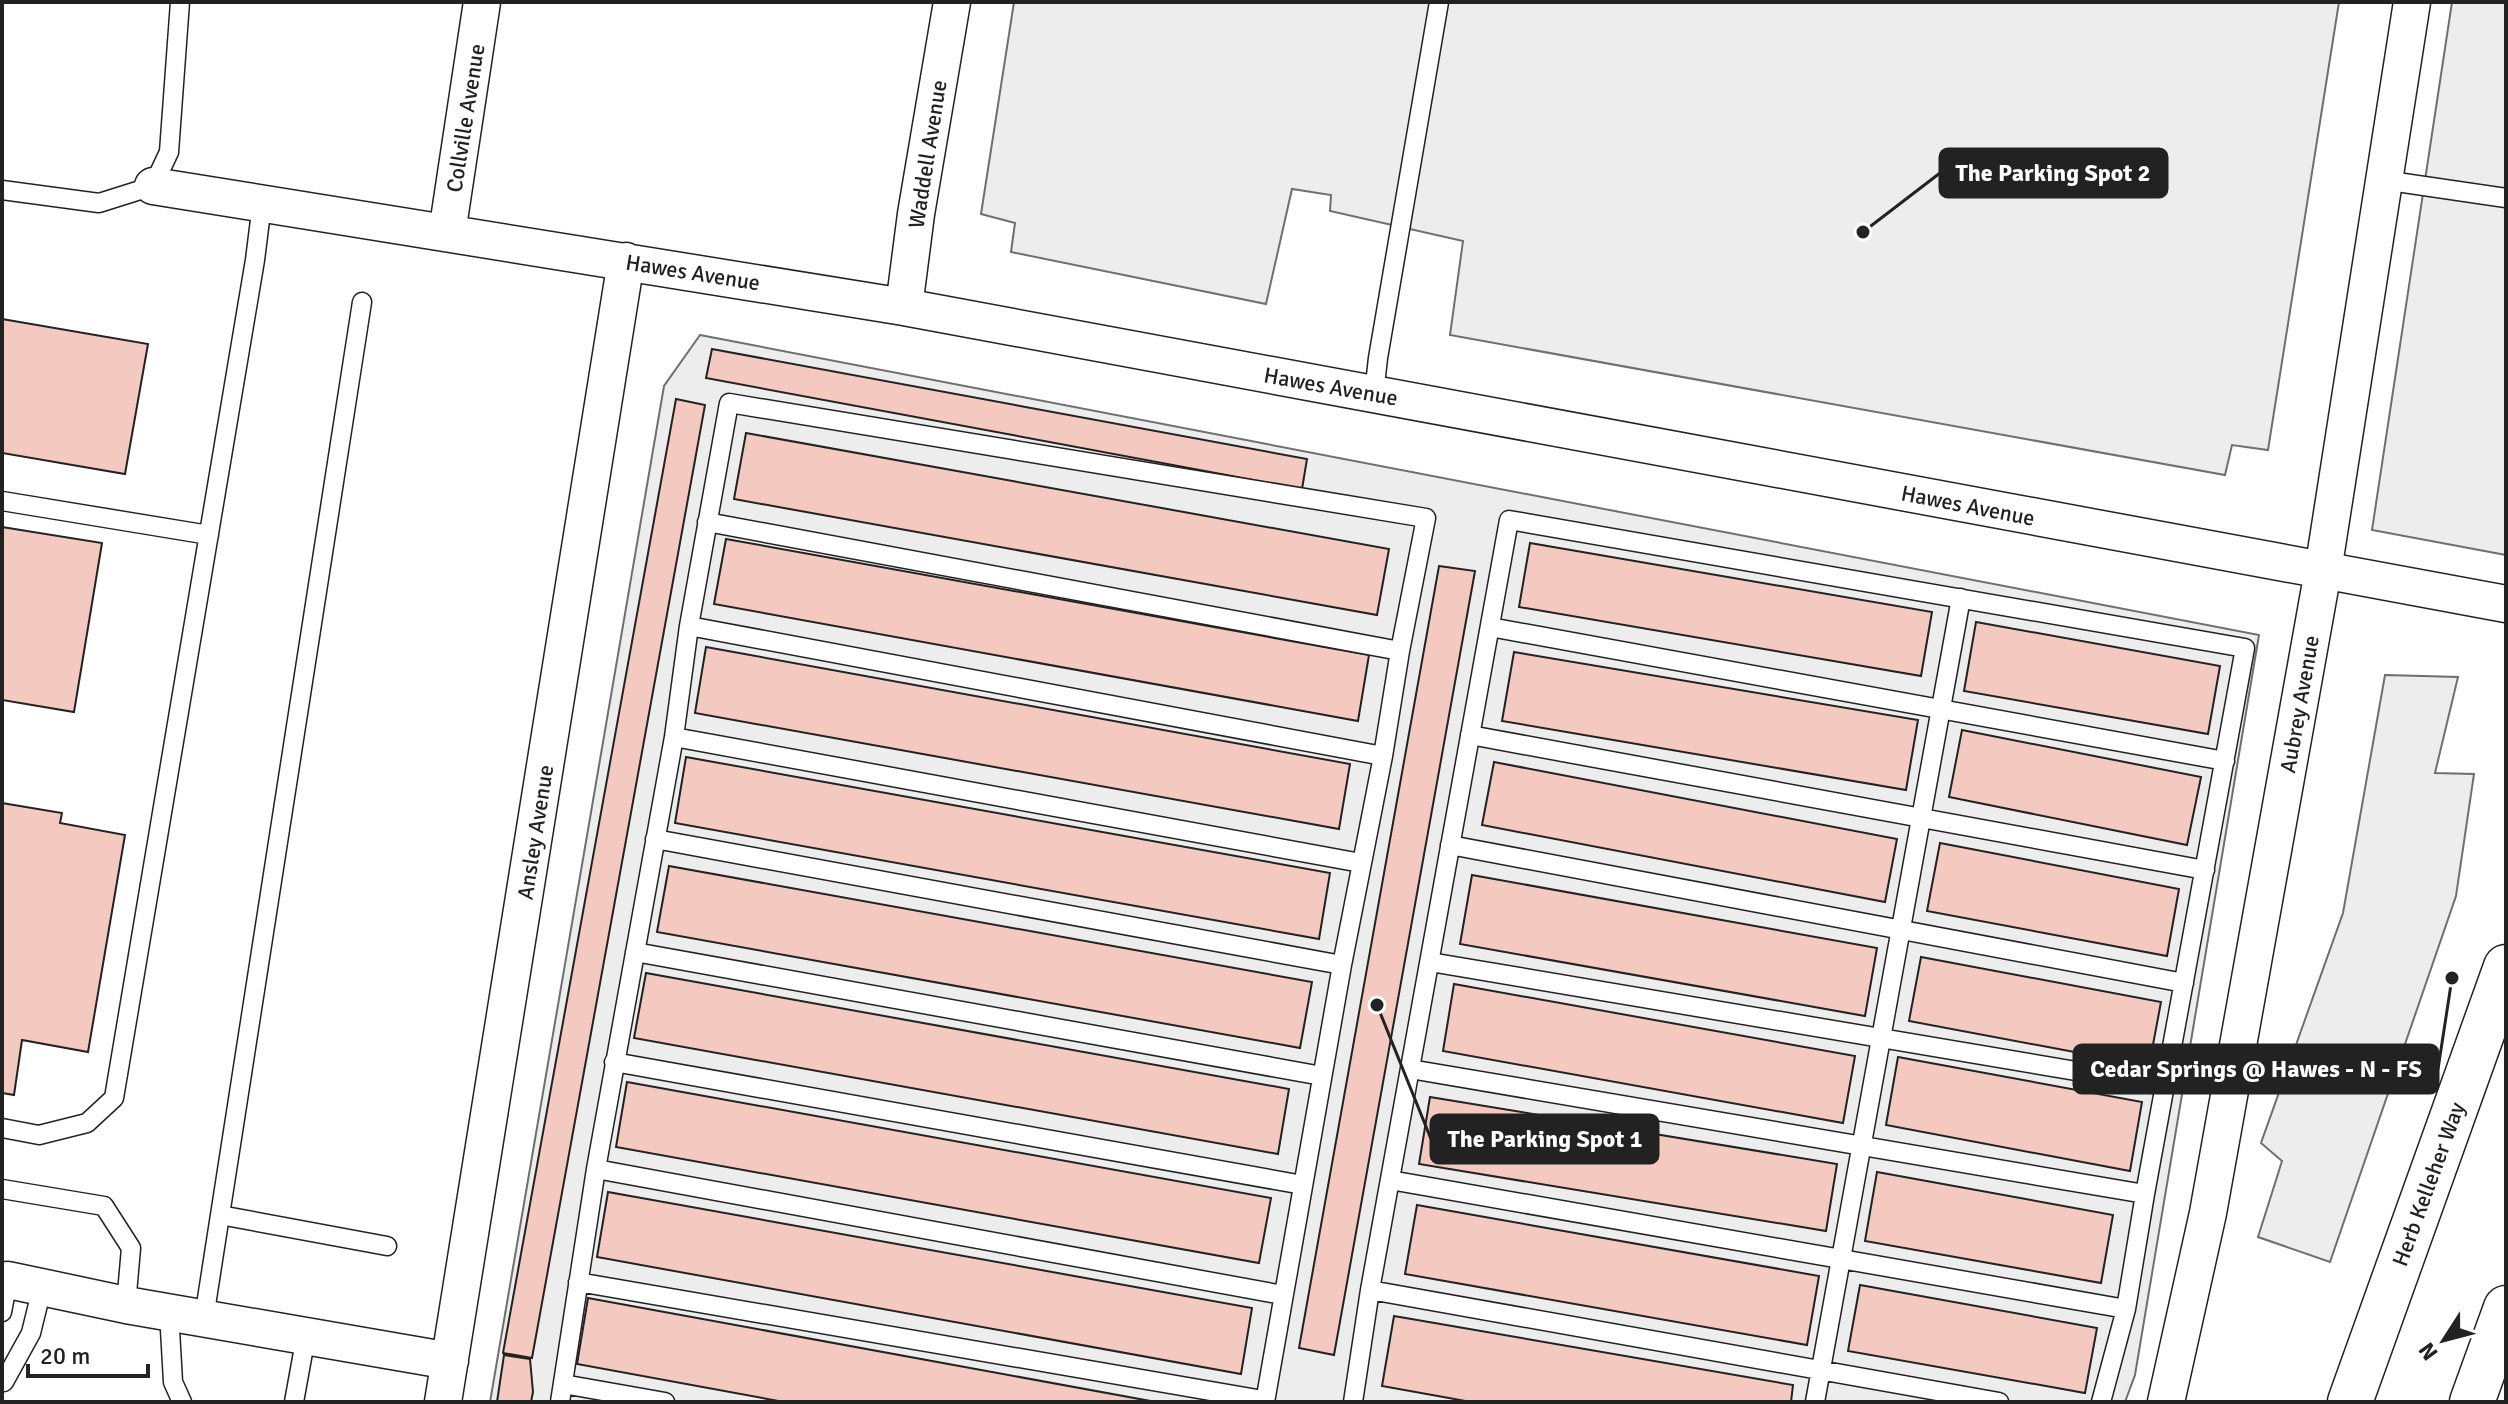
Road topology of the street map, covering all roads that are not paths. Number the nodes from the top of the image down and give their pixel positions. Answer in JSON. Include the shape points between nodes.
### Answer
{"nodes":[{"id":1,"x":180,"y":2,"type":"edge"},
{"id":2,"x":482,"y":2,"type":"edge"},
{"id":3,"x":952,"y":2,"type":"edge"},
{"id":4,"x":1439,"y":2,"type":"edge"},
{"id":5,"x":2412,"y":2,"type":"edge"},
{"id":6,"x":2383,"y":180,"type":"junction"},
{"id":7,"x":153,"y":186,"type":"junction"},
{"id":8,"x":2,"y":190,"type":"edge"},
{"id":9,"x":2506,"y":198,"type":"edge"},
{"id":10,"x":262,"y":204,"type":"junction"},
{"id":11,"x":447,"y":233,"type":"junction"},
{"id":12,"x":626,"y":261,"type":"junction"},
{"id":13,"x":362,"y":302,"type":"dead end"},
{"id":14,"x":904,"y":307,"type":"junction"},
{"id":15,"x":1374,"y":394,"type":"junction"},
{"id":16,"x":2,"y":501,"type":"edge"},
{"id":17,"x":707,"y":522,"type":"junction"},
{"id":18,"x":209,"y":535,"type":"junction"},
{"id":19,"x":2323,"y":571,"type":"junction"},
{"id":20,"x":1961,"y":598,"type":"junction"},
{"id":21,"x":2506,"y":604,"type":"edge"},
{"id":22,"x":689,"y":626,"type":"junction"},
{"id":23,"x":1490,"y":627,"type":"junction"},
{"id":24,"x":1400,"y":651,"type":"junction"},
{"id":25,"x":1941,"y":709,"type":"junction"},
{"id":26,"x":1470,"y":735,"type":"junction"},
{"id":27,"x":674,"y":737,"type":"junction"},
{"id":28,"x":1383,"y":756,"type":"junction"},
{"id":29,"x":2225,"y":761,"type":"junction"},
{"id":30,"x":1921,"y":818,"type":"junction"},
{"id":31,"x":655,"y":839,"type":"junction"},
{"id":32,"x":1450,"y":845,"type":"junction"},
{"id":33,"x":1361,"y":863,"type":"junction"},
{"id":34,"x":2205,"y":870,"type":"junction"},
{"id":35,"x":1901,"y":930,"type":"junction"},
{"id":36,"x":635,"y":952,"type":"junction"},
{"id":37,"x":1430,"y":962,"type":"junction"},
{"id":38,"x":1342,"y":965,"type":"junction"},
{"id":39,"x":2506,"y":967,"type":"edge"},
{"id":40,"x":2184,"y":983,"type":"junction"},
{"id":41,"x":1882,"y":1038,"type":"junction"},
{"id":42,"x":614,"y":1062,"type":"junction"},
{"id":43,"x":1410,"y":1069,"type":"junction"},
{"id":44,"x":1322,"y":1076,"type":"junction"},
{"id":45,"x":2165,"y":1086,"type":"junction"},
{"id":46,"x":2,"y":1128,"type":"edge"},
{"id":47,"x":1862,"y":1146,"type":"junction"},
{"id":48,"x":596,"y":1169,"type":"junction"},
{"id":49,"x":1390,"y":1180,"type":"junction"},
{"id":50,"x":1303,"y":1185,"type":"junction"},
{"id":51,"x":2,"y":1189,"type":"edge"},
{"id":52,"x":2145,"y":1194,"type":"junction"},
{"id":53,"x":220,"y":1215,"type":"junction"},
{"id":54,"x":387,"y":1246,"type":"dead end"},
{"id":55,"x":1841,"y":1259,"type":"junction"},
{"id":56,"x":578,"y":1282,"type":"junction"},
{"id":57,"x":14,"y":1290,"type":"edge"},
{"id":58,"x":1370,"y":1290,"type":"junction"},
{"id":59,"x":1283,"y":1295,"type":"junction"},
{"id":60,"x":126,"y":1305,"type":"junction"},
{"id":61,"x":2506,"y":1308,"type":"edge"},
{"id":62,"x":2126,"y":1309,"type":"junction"},
{"id":63,"x":187,"y":1315,"type":"junction"},
{"id":64,"x":306,"y":1336,"type":"junction"},
{"id":65,"x":450,"y":1361,"type":"junction"},
{"id":66,"x":1821,"y":1370,"type":"junction"},
{"id":67,"x":3,"y":1381,"type":"edge"},
{"id":68,"x":562,"y":1393,"type":"edge"},
{"id":69,"x":1264,"y":1401,"type":"edge"},
{"id":70,"x":182,"y":1402,"type":"edge"},
{"id":71,"x":294,"y":1402,"type":"edge"},
{"id":72,"x":443,"y":1402,"type":"edge"},
{"id":73,"x":665,"y":1402,"type":"edge"},
{"id":74,"x":1353,"y":1402,"type":"edge"},
{"id":75,"x":1815,"y":1402,"type":"edge"},
{"id":76,"x":1999,"y":1402,"type":"edge"},
{"id":77,"x":2101,"y":1402,"type":"edge"},
{"id":78,"x":2166,"y":1402,"type":"edge"},
{"id":79,"x":2350,"y":1402,"type":"edge"},
{"id":80,"x":2472,"y":1402,"type":"edge"}],
"edges":[{"from":1,"to":7,"type":"lane","via":[[169,152]]},
{"from":2,"to":11,"type":"street","name":"Collville Avenue"},
{"from":3,"to":14,"type":"street","name":"Waddell Avenue"},
{"from":4,"to":15,"type":"lane"},
{"from":5,"to":6,"type":"street","name":"Aubrey Avenue"},
{"from":6,"to":9,"type":"lane"},
{"from":6,"to":19,"type":"street","name":"Aubrey Avenue"},
{"from":7,"to":8,"type":"lane","via":[[99,203]]},
{"from":7,"to":10,"type":"street","name":"Hawes Avenue"},
{"from":10,"to":11,"type":"street","name":"Hawes Avenue"},
{"from":10,"to":18,"type":"lane"},
{"from":11,"to":12,"type":"street","name":"Hawes Avenue"},
{"from":12,"to":14,"type":"street","name":"Hawes Avenue"},
{"from":12,"to":65,"type":"street","name":"Ansley Avenue"},
{"from":13,"to":53,"type":"lane"},
{"from":14,"to":15,"type":"street","name":"Hawes Avenue"},
{"from":15,"to":19,"type":"street","name":"Hawes Avenue"},
{"from":16,"to":18,"type":"lane"},
{"from":17,"to":22,"type":"lane"},
{"from":17,"to":24,"type":"lane"},
{"from":17,"to":24,"type":"lane","via":[[729,403],[1426,518]]},
{"from":18,"to":46,"type":"lane","via":[[114,1098],[87,1123],[39,1135]]},
{"from":19,"to":21,"type":"street","name":"Hawes Avenue"},
{"from":19,"to":78,"type":"street","name":"Aubrey Avenue","via":[[2208,1213]]},
{"from":20,"to":23,"type":"lane","via":[[1509,520]]},
{"from":20,"to":25,"type":"lane"},
{"from":20,"to":29,"type":"lane","via":[[2245,648]]},
{"from":22,"to":27,"type":"lane"},
{"from":22,"to":28,"type":"lane"},
{"from":23,"to":25,"type":"lane"},
{"from":23,"to":26,"type":"lane"},
{"from":24,"to":28,"type":"lane"},
{"from":25,"to":29,"type":"lane"},
{"from":25,"to":30,"type":"lane"},
{"from":26,"to":30,"type":"lane"},
{"from":26,"to":32,"type":"lane"},
{"from":27,"to":31,"type":"lane"},
{"from":27,"to":33,"type":"lane"},
{"from":28,"to":33,"type":"lane"},
{"from":29,"to":34,"type":"lane"},
{"from":30,"to":34,"type":"lane"},
{"from":30,"to":35,"type":"lane"},
{"from":31,"to":36,"type":"lane"},
{"from":31,"to":38,"type":"lane"},
{"from":32,"to":35,"type":"lane"},
{"from":32,"to":37,"type":"lane"},
{"from":33,"to":38,"type":"lane"},
{"from":34,"to":40,"type":"lane"},
{"from":35,"to":40,"type":"lane"},
{"from":35,"to":41,"type":"lane"},
{"from":36,"to":42,"type":"lane"},
{"from":36,"to":44,"type":"lane"},
{"from":37,"to":41,"type":"lane"},
{"from":37,"to":43,"type":"lane"},
{"from":38,"to":44,"type":"lane"},
{"from":39,"to":79,"type":"main road","name":"Herb Kelleher Way"},
{"from":40,"to":45,"type":"lane"},
{"from":41,"to":45,"type":"lane"},
{"from":41,"to":47,"type":"lane"},
{"from":42,"to":48,"type":"lane"},
{"from":42,"to":50,"type":"lane"},
{"from":43,"to":47,"type":"lane"},
{"from":43,"to":49,"type":"lane"},
{"from":44,"to":50,"type":"lane"},
{"from":45,"to":52,"type":"lane"},
{"from":47,"to":52,"type":"lane"},
{"from":47,"to":55,"type":"lane"},
{"from":48,"to":56,"type":"lane"},
{"from":48,"to":59,"type":"lane"},
{"from":49,"to":55,"type":"lane"},
{"from":49,"to":58,"type":"lane"},
{"from":50,"to":59,"type":"lane"},
{"from":51,"to":60,"type":"lane","via":[[104,1206],[131,1248]]},
{"from":52,"to":62,"type":"lane"},
{"from":53,"to":54,"type":"lane"},
{"from":53,"to":63,"type":"lane"},
{"from":55,"to":62,"type":"lane"},
{"from":55,"to":66,"type":"lane"},
{"from":56,"to":68,"type":"lane"},
{"from":56,"to":69,"type":"lane"},
{"from":57,"to":60,"type":"street"},
{"from":57,"to":67,"type":"lane","via":[[31,1333]]},
{"from":58,"to":66,"type":"lane"},
{"from":58,"to":74,"type":"lane"},
{"from":59,"to":69,"type":"lane"},
{"from":60,"to":63,"type":"street"},
{"from":61,"to":80,"type":"main road"},
{"from":62,"to":77,"type":"lane"},
{"from":63,"to":64,"type":"street"},
{"from":63,"to":70,"type":"lane","via":[[173,1382]]},
{"from":64,"to":65,"type":"street"},
{"from":64,"to":71,"type":"lane"},
{"from":65,"to":72,"type":"street","name":"Ansley Avenue"},
{"from":66,"to":75,"type":"lane"},
{"from":66,"to":76,"type":"lane"},
{"from":68,"to":73,"type":"lane"}]}
